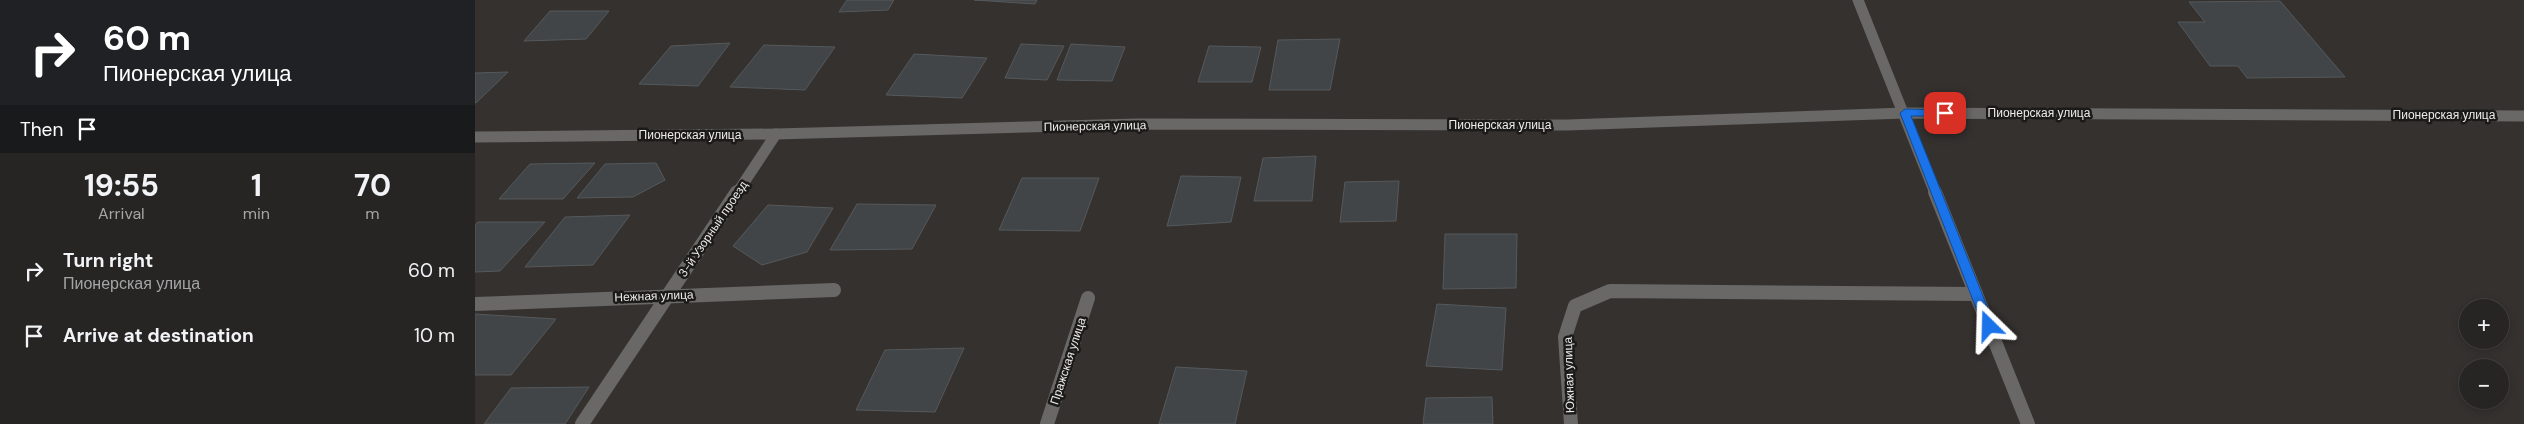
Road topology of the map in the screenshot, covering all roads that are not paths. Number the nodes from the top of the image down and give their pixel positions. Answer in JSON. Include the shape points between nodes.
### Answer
{"nodes":[{"id":1,"x":1858,"y":0,"type":"edge"},
{"id":2,"x":1905,"y":113,"type":"junction"},
{"id":3,"x":2524,"y":116,"type":"edge"},
{"id":4,"x":776,"y":134,"type":"junction"},
{"id":5,"x":475,"y":137,"type":"edge"},
{"id":6,"x":834,"y":290,"type":"dead end"},
{"id":7,"x":1976,"y":294,"type":"junction"},
{"id":8,"x":669,"y":295,"type":"junction"},
{"id":9,"x":1088,"y":298,"type":"dead end"},
{"id":10,"x":475,"y":304,"type":"edge"},
{"id":11,"x":582,"y":424,"type":"edge"},
{"id":12,"x":1047,"y":424,"type":"edge"},
{"id":13,"x":1571,"y":424,"type":"edge"},
{"id":14,"x":2028,"y":424,"type":"edge"}],
"edges":[{"from":1,"to":2,"type":"street"},
{"from":2,"to":3,"type":"street","name":"Пионерская улица"},
{"from":2,"to":4,"type":"street","name":"Пионерская улица","via":[[1567,125],[1137,124]]},
{"from":2,"to":7,"type":"street"},
{"from":4,"to":5,"type":"street","name":"Пионерская улица"},
{"from":4,"to":8,"type":"street","name":"3-й Узорный проезд"},
{"from":6,"to":8,"type":"street","name":"Нежная улица"},
{"from":7,"to":13,"type":"street","name":"Южная улица","via":[[1610,291],[1575,306],[1565,337]]},
{"from":7,"to":14,"type":"street"},
{"from":8,"to":10,"type":"street","name":"Нежная улица"},
{"from":8,"to":11,"type":"street","name":"3-й Узорный проезд"},
{"from":9,"to":12,"type":"street","name":"Пражская улица"}]}
